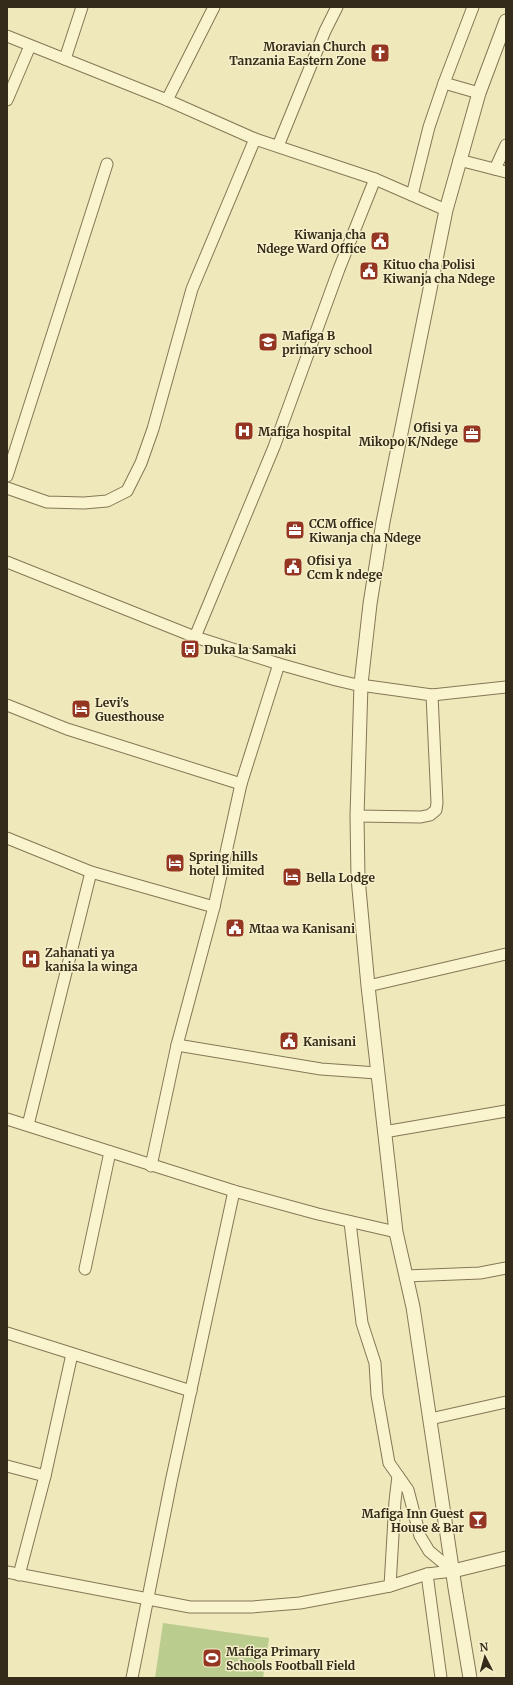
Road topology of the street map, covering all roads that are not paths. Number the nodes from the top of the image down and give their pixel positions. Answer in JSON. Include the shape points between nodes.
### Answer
{"nodes":[{"id":1,"x":82,"y":7,"type":"edge"},
{"id":2,"x":214,"y":7,"type":"edge"},
{"id":3,"x":337,"y":7,"type":"edge"},
{"id":4,"x":473,"y":7,"type":"edge"},
{"id":5,"x":506,"y":21,"type":"edge"},
{"id":6,"x":7,"y":36,"type":"edge"},
{"id":7,"x":30,"y":46,"type":"junction"},
{"id":8,"x":65,"y":59,"type":"junction"},
{"id":9,"x":444,"y":83,"type":"junction"},
{"id":10,"x":479,"y":93,"type":"junction"},
{"id":11,"x":7,"y":100,"type":"edge"},
{"id":12,"x":167,"y":100,"type":"junction"},
{"id":13,"x":255,"y":139,"type":"junction"},
{"id":14,"x":506,"y":145,"type":"edge"},
{"id":15,"x":278,"y":146,"type":"junction"},
{"id":16,"x":459,"y":160,"type":"junction"},
{"id":17,"x":107,"y":164,"type":"dead end"},
{"id":18,"x":501,"y":170,"type":"edge"},
{"id":19,"x":375,"y":179,"type":"junction"},
{"id":20,"x":412,"y":195,"type":"junction"},
{"id":21,"x":446,"y":210,"type":"junction"},
{"id":22,"x":7,"y":476,"type":"edge"},
{"id":23,"x":7,"y":488,"type":"edge"},
{"id":24,"x":7,"y":562,"type":"edge"},
{"id":25,"x":195,"y":637,"type":"junction"},
{"id":26,"x":279,"y":664,"type":"junction"},
{"id":27,"x":362,"y":684,"type":"junction"},
{"id":28,"x":506,"y":687,"type":"edge"},
{"id":29,"x":432,"y":694,"type":"junction"},
{"id":30,"x":7,"y":704,"type":"edge"},
{"id":31,"x":241,"y":784,"type":"junction"},
{"id":32,"x":357,"y":816,"type":"junction"},
{"id":33,"x":7,"y":838,"type":"edge"},
{"id":34,"x":91,"y":872,"type":"junction"},
{"id":35,"x":214,"y":907,"type":"junction"},
{"id":36,"x":506,"y":954,"type":"edge"},
{"id":37,"x":368,"y":986,"type":"junction"},
{"id":38,"x":177,"y":1045,"type":"junction"},
{"id":39,"x":377,"y":1073,"type":"junction"},
{"id":40,"x":506,"y":1111,"type":"edge"},
{"id":41,"x":7,"y":1119,"type":"edge"},
{"id":42,"x":28,"y":1125,"type":"junction"},
{"id":43,"x":384,"y":1132,"type":"junction"},
{"id":44,"x":110,"y":1152,"type":"junction"},
{"id":45,"x":150,"y":1166,"type":"junction"},
{"id":46,"x":234,"y":1191,"type":"junction"},
{"id":47,"x":350,"y":1222,"type":"junction"},
{"id":48,"x":396,"y":1232,"type":"junction"},
{"id":49,"x":506,"y":1268,"type":"edge"},
{"id":50,"x":85,"y":1270,"type":"dead end"},
{"id":51,"x":406,"y":1276,"type":"junction"},
{"id":52,"x":7,"y":1333,"type":"edge"},
{"id":53,"x":72,"y":1354,"type":"junction"},
{"id":54,"x":191,"y":1391,"type":"junction"},
{"id":55,"x":506,"y":1402,"type":"edge"},
{"id":56,"x":430,"y":1419,"type":"junction"},
{"id":57,"x":7,"y":1466,"type":"edge"},
{"id":58,"x":45,"y":1476,"type":"junction"},
{"id":59,"x":398,"y":1476,"type":"junction"},
{"id":60,"x":506,"y":1558,"type":"edge"},
{"id":61,"x":453,"y":1571,"type":"junction"},
{"id":62,"x":7,"y":1572,"type":"edge"},
{"id":63,"x":427,"y":1574,"type":"junction"},
{"id":64,"x":19,"y":1575,"type":"junction"},
{"id":65,"x":390,"y":1586,"type":"junction"},
{"id":66,"x":149,"y":1600,"type":"junction"},
{"id":67,"x":132,"y":1678,"type":"edge"},
{"id":68,"x":441,"y":1678,"type":"edge"},
{"id":69,"x":470,"y":1678,"type":"edge"}],
"edges":[{"from":1,"to":8,"type":"street"},
{"from":2,"to":12,"type":"street"},
{"from":3,"to":15,"type":"street"},
{"from":4,"to":9,"type":"street"},
{"from":5,"to":10,"type":"street"},
{"from":6,"to":7,"type":"street"},
{"from":7,"to":8,"type":"street"},
{"from":7,"to":11,"type":"street"},
{"from":8,"to":12,"type":"street"},
{"from":9,"to":10,"type":"street"},
{"from":9,"to":20,"type":"street","via":[[429,128]]},
{"from":10,"to":16,"type":"street"},
{"from":12,"to":13,"type":"street"},
{"from":13,"to":15,"type":"street"},
{"from":13,"to":23,"type":"street","via":[[192,289],[153,429],[127,491],[107,501],[76,503],[47,502]]},
{"from":14,"to":18,"type":"street"},
{"from":15,"to":19,"type":"street"},
{"from":16,"to":18,"type":"street"},
{"from":16,"to":21,"type":"street"},
{"from":17,"to":22,"type":"street"},
{"from":19,"to":20,"type":"street"},
{"from":19,"to":25,"type":"street","via":[[274,447]]},
{"from":20,"to":21,"type":"street"},
{"from":21,"to":27,"type":"street","via":[[382,522]]},
{"from":24,"to":25,"type":"street"},
{"from":25,"to":26,"type":"street"},
{"from":26,"to":27,"type":"street","via":[[336,680]]},
{"from":26,"to":31,"type":"street"},
{"from":27,"to":29,"type":"street"},
{"from":27,"to":32,"type":"street"},
{"from":28,"to":29,"type":"street"},
{"from":29,"to":32,"type":"street","via":[[436,810],[421,817]]},
{"from":30,"to":31,"type":"street","via":[[67,729]]},
{"from":31,"to":35,"type":"street"},
{"from":32,"to":37,"type":"street","via":[[358,878]]},
{"from":33,"to":34,"type":"street"},
{"from":34,"to":35,"type":"street"},
{"from":34,"to":42,"type":"street"},
{"from":35,"to":38,"type":"street"},
{"from":36,"to":37,"type":"street"},
{"from":37,"to":39,"type":"street"},
{"from":38,"to":39,"type":"street","via":[[321,1069]]},
{"from":38,"to":45,"type":"street"},
{"from":39,"to":43,"type":"street"},
{"from":40,"to":43,"type":"street"},
{"from":41,"to":42,"type":"street"},
{"from":42,"to":44,"type":"street"},
{"from":43,"to":48,"type":"street"},
{"from":44,"to":45,"type":"street"},
{"from":44,"to":50,"type":"street"},
{"from":45,"to":46,"type":"street"},
{"from":46,"to":47,"type":"street"},
{"from":46,"to":54,"type":"street"},
{"from":47,"to":48,"type":"street"},
{"from":47,"to":59,"type":"street","via":[[362,1323],[375,1363],[377,1395],[389,1462]]},
{"from":48,"to":51,"type":"street"},
{"from":49,"to":51,"type":"street","via":[[480,1273]]},
{"from":51,"to":56,"type":"street","via":[[414,1307]]},
{"from":52,"to":53,"type":"street"},
{"from":53,"to":54,"type":"street"},
{"from":53,"to":58,"type":"street"},
{"from":54,"to":66,"type":"street"},
{"from":55,"to":56,"type":"street"},
{"from":56,"to":61,"type":"street"},
{"from":57,"to":58,"type":"street"},
{"from":58,"to":64,"type":"street"},
{"from":59,"to":61,"type":"street","via":[[408,1490],[420,1536],[429,1551]]},
{"from":59,"to":65,"type":"street"},
{"from":60,"to":61,"type":"street"},
{"from":61,"to":63,"type":"street"},
{"from":61,"to":69,"type":"street"},
{"from":62,"to":64,"type":"street"},
{"from":63,"to":65,"type":"street"},
{"from":63,"to":68,"type":"street"},
{"from":64,"to":66,"type":"street"},
{"from":65,"to":66,"type":"street","via":[[264,1607],[190,1607]]},
{"from":66,"to":67,"type":"street"}]}
